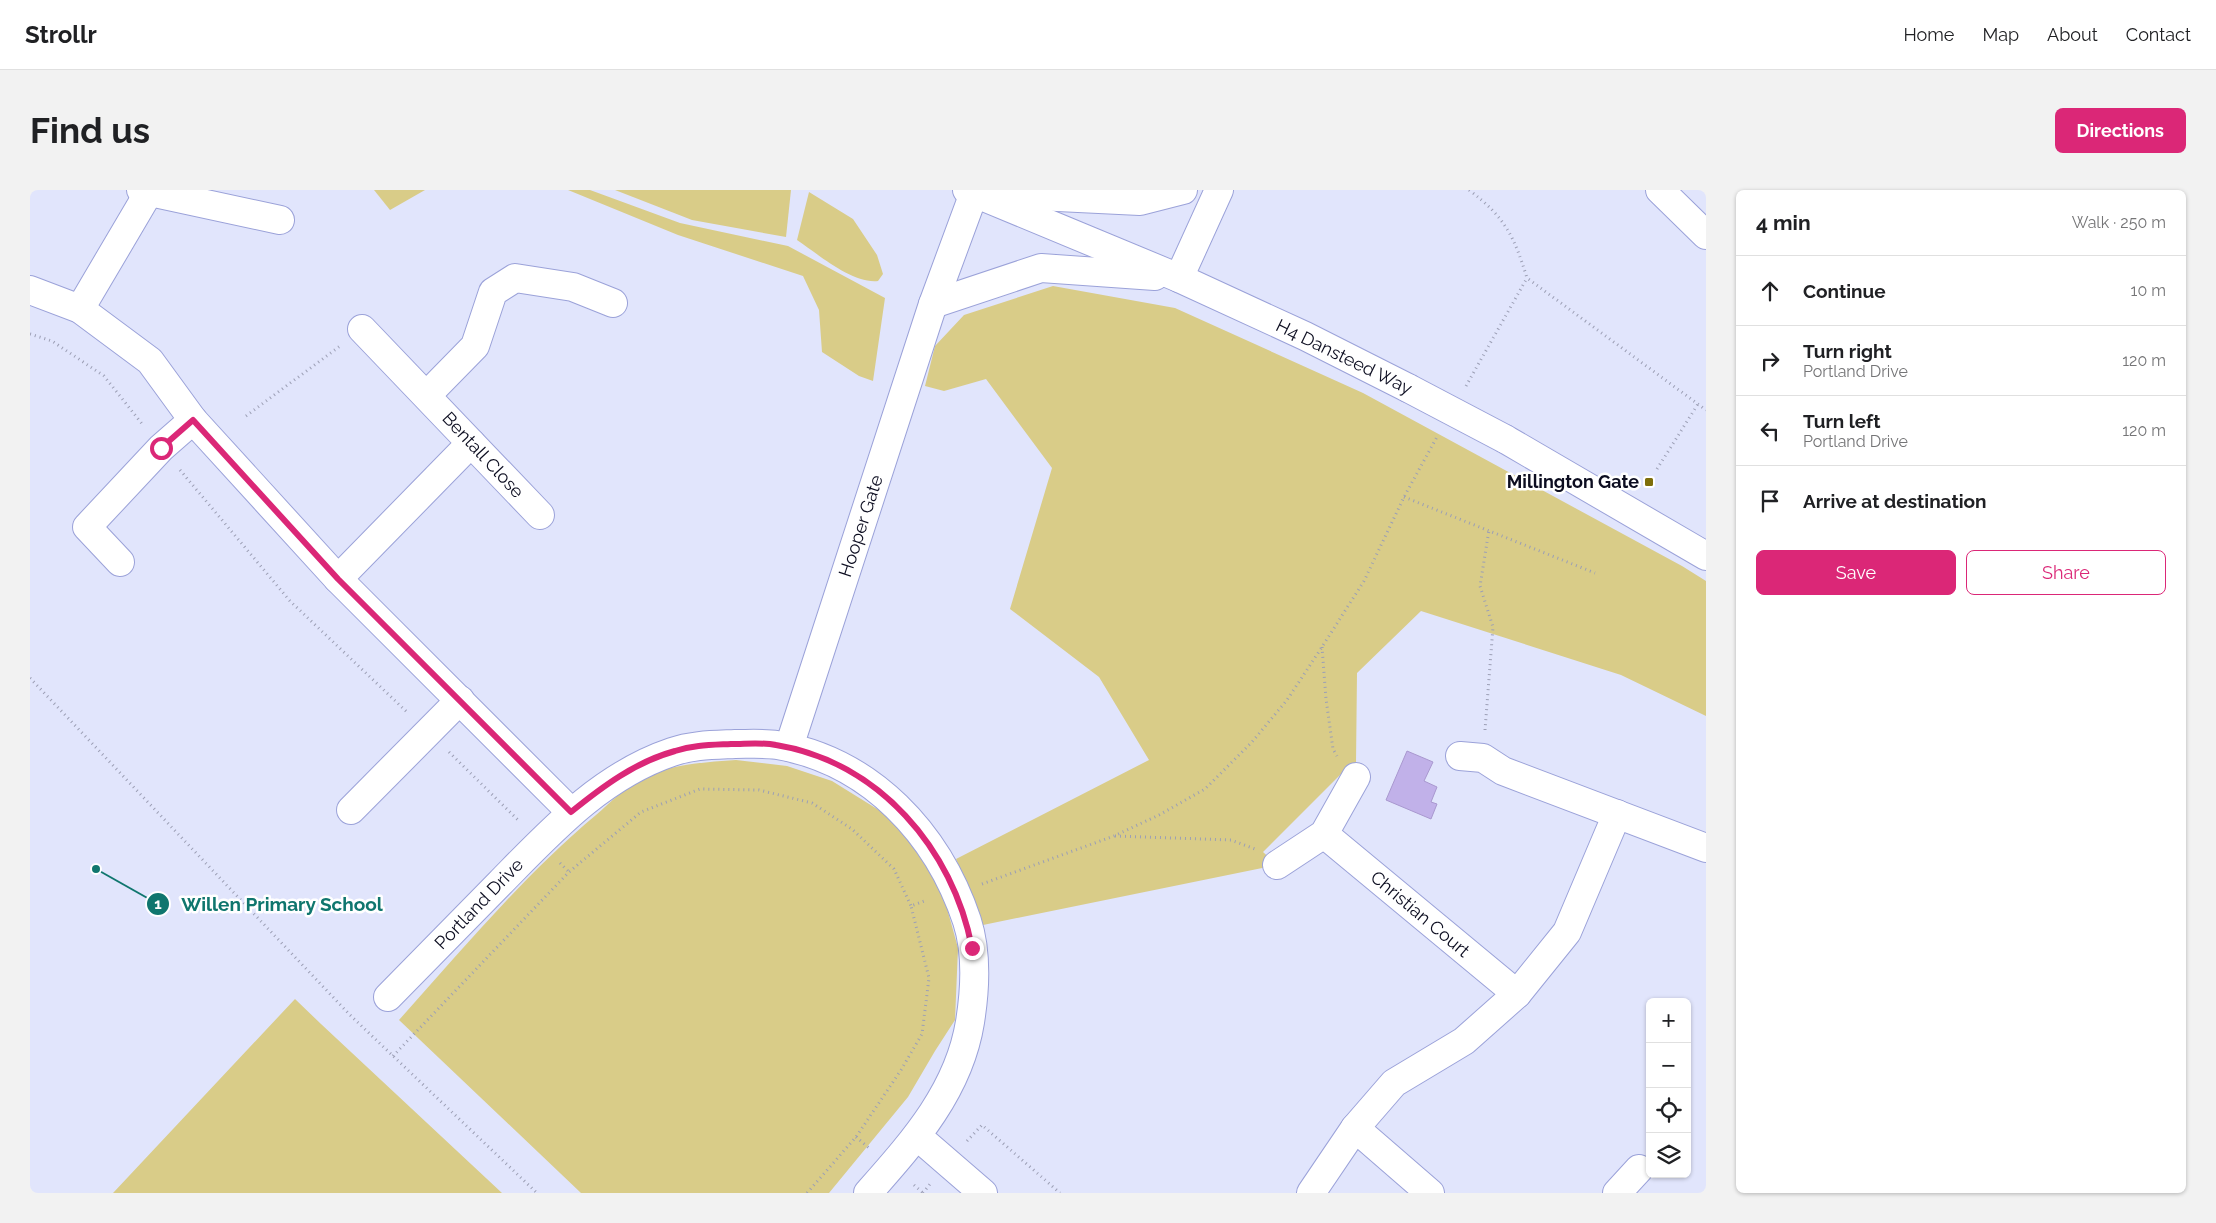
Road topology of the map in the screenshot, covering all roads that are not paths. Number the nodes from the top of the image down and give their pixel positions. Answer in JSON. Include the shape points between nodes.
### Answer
{"nodes":[{"id":1,"x":1182,"y":190,"type":"edge"},
{"id":2,"x":1219,"y":190,"type":"edge"},
{"id":3,"x":1660,"y":190,"type":"edge"},
{"id":4,"x":145,"y":191,"type":"edge"},
{"id":5,"x":970,"y":191,"type":"edge"},
{"id":6,"x":280,"y":220,"type":"dead end"},
{"id":7,"x":1706,"y":235,"type":"edge"},
{"id":8,"x":1178,"y":278,"type":"junction"},
{"id":9,"x":30,"y":290,"type":"edge"},
{"id":10,"x":613,"y":303,"type":"dead end"},
{"id":11,"x":933,"y":304,"type":"junction"},
{"id":12,"x":80,"y":309,"type":"junction"},
{"id":13,"x":362,"y":329,"type":"road end"},
{"id":14,"x":427,"y":395,"type":"junction"},
{"id":15,"x":193,"y":420,"type":"junction"},
{"id":16,"x":471,"y":443,"type":"junction"},
{"id":17,"x":540,"y":515,"type":"dead end"},
{"id":18,"x":1706,"y":556,"type":"edge"},
{"id":19,"x":120,"y":562,"type":"dead end"},
{"id":20,"x":338,"y":579,"type":"junction"},
{"id":21,"x":460,"y":700,"type":"junction"},
{"id":22,"x":788,"y":748,"type":"junction"},
{"id":23,"x":1472,"y":757,"type":"road end"},
{"id":24,"x":1356,"y":777,"type":"road end"},
{"id":25,"x":351,"y":810,"type":"dead end"},
{"id":26,"x":571,"y":812,"type":"junction"},
{"id":27,"x":1617,"y":814,"type":"junction"},
{"id":28,"x":1324,"y":834,"type":"junction"},
{"id":29,"x":1706,"y":848,"type":"edge"},
{"id":30,"x":1277,"y":865,"type":"road end"},
{"id":31,"x":1517,"y":994,"type":"junction"},
{"id":32,"x":388,"y":997,"type":"dead end"},
{"id":33,"x":1355,"y":1128,"type":"junction"},
{"id":34,"x":917,"y":1136,"type":"junction"},
{"id":35,"x":1638,"y":1169,"type":"dead end"},
{"id":36,"x":868,"y":1193,"type":"edge"},
{"id":37,"x":984,"y":1193,"type":"edge"},
{"id":38,"x":1311,"y":1193,"type":"edge"},
{"id":39,"x":1430,"y":1193,"type":"edge"},
{"id":40,"x":1617,"y":1193,"type":"edge"}],
"edges":[{"from":1,"to":5,"type":"street","via":[[1140,201],[1078,200]]},
{"from":2,"to":8,"type":"street"},
{"from":3,"to":7,"type":"street"},
{"from":4,"to":6,"type":"street"},
{"from":4,"to":12,"type":"street"},
{"from":5,"to":8,"type":"street","name":"H4 Dansteed Way"},
{"from":5,"to":11,"type":"street","name":"Hooper Gate"},
{"from":8,"to":11,"type":"street","via":[[1041,268]]},
{"from":8,"to":18,"type":"street","name":"H4 Dansteed Way","bridge":true,"via":[[1408,388],[1504,439]]},
{"from":9,"to":12,"type":"street"},
{"from":10,"to":14,"type":"street","via":[[573,287],[515,278],[492,292],[475,346]]},
{"from":11,"to":22,"type":"street","name":"Hooper Gate"},
{"from":12,"to":15,"type":"street","via":[[150,361]]},
{"from":13,"to":14,"type":"street","name":"Bentall Close"},
{"from":14,"to":16,"type":"street","name":"Bentall Close"},
{"from":15,"to":19,"type":"street","via":[[161,448],[86,527]]},
{"from":15,"to":20,"type":"street"},
{"from":16,"to":17,"type":"street","name":"Bentall Close"},
{"from":16,"to":20,"type":"street"},
{"from":20,"to":21,"type":"street"},
{"from":21,"to":25,"type":"street"},
{"from":21,"to":26,"type":"street"},
{"from":22,"to":26,"type":"street","name":"Portland Drive","via":[[754,744],[707,745],[673,751],[618,777]]},
{"from":22,"to":34,"type":"street","name":"Portland Drive","via":[[822,758],[848,771],[891,801],[926,839],[944,866],[968,922],[974,988],[970,1022],[953,1082]]},
{"from":23,"to":27,"type":"street"},
{"from":24,"to":28,"type":"street"},
{"from":26,"to":32,"type":"street","name":"Portland Drive"},
{"from":27,"to":29,"type":"street"},
{"from":27,"to":31,"type":"street","via":[[1567,932]]},
{"from":28,"to":30,"type":"street"},
{"from":28,"to":31,"type":"street","name":"Christian Court"},
{"from":31,"to":33,"type":"street","via":[[1464,1041],[1394,1083]]},
{"from":33,"to":38,"type":"street"},
{"from":33,"to":39,"type":"street"},
{"from":34,"to":36,"type":"street","name":"Portland Drive"},
{"from":34,"to":37,"type":"street"},
{"from":35,"to":40,"type":"street"}]}
